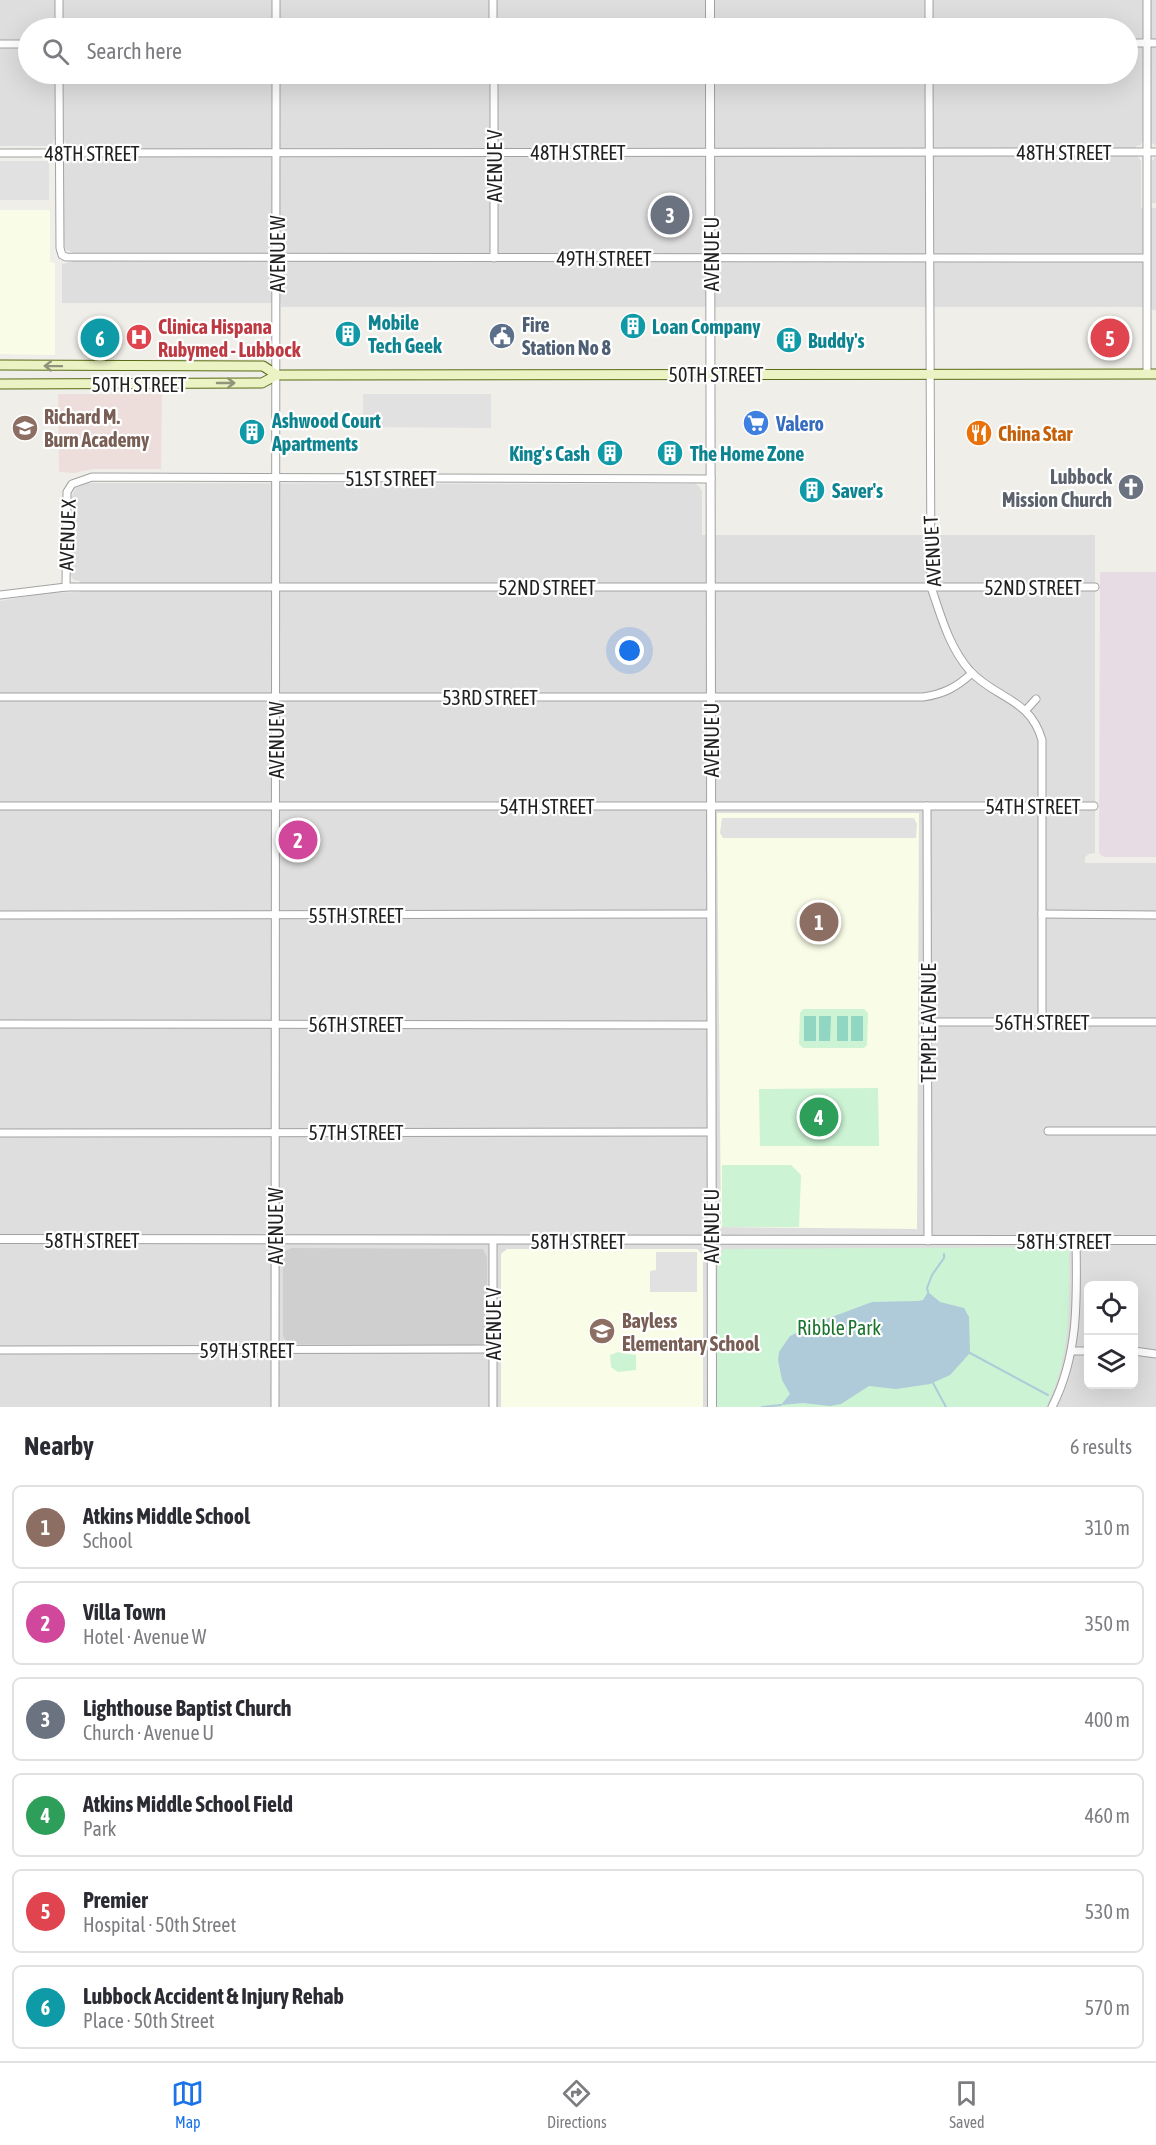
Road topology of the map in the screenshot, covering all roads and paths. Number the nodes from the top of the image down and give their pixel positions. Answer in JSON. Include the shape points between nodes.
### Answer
{"nodes":[{"id":1,"x":59,"y":0,"type":"edge"},
{"id":2,"x":276,"y":0,"type":"edge"},
{"id":3,"x":493,"y":0,"type":"edge"},
{"id":4,"x":710,"y":0,"type":"edge"},
{"id":5,"x":929,"y":0,"type":"edge"},
{"id":6,"x":1147,"y":0,"type":"edge"},
{"id":7,"x":59,"y":18,"type":"edge"},
{"id":8,"x":276,"y":18,"type":"edge"},
{"id":9,"x":493,"y":18,"type":"edge"},
{"id":10,"x":710,"y":18,"type":"edge"},
{"id":11,"x":929,"y":18,"type":"edge"},
{"id":12,"x":1138,"y":43,"type":"edge"},
{"id":13,"x":1147,"y":43,"type":"junction"},
{"id":14,"x":1156,"y":43,"type":"edge"},
{"id":15,"x":0,"y":44,"type":"edge"},
{"id":16,"x":18,"y":44,"type":"edge"},
{"id":17,"x":59,"y":84,"type":"edge"},
{"id":18,"x":276,"y":84,"type":"edge"},
{"id":19,"x":494,"y":84,"type":"edge"},
{"id":20,"x":710,"y":84,"type":"edge"},
{"id":21,"x":929,"y":84,"type":"edge"},
{"id":22,"x":277,"y":152,"type":"junction"},
{"id":23,"x":494,"y":152,"type":"junction"},
{"id":24,"x":710,"y":152,"type":"junction"},
{"id":25,"x":929,"y":152,"type":"junction"},
{"id":26,"x":1148,"y":152,"type":"junction"},
{"id":27,"x":1156,"y":152,"type":"edge"},
{"id":28,"x":0,"y":153,"type":"edge"},
{"id":29,"x":59,"y":153,"type":"junction"},
{"id":30,"x":277,"y":258,"type":"junction"},
{"id":31,"x":494,"y":258,"type":"junction"},
{"id":32,"x":711,"y":258,"type":"junction"},
{"id":33,"x":930,"y":258,"type":"junction"},
{"id":34,"x":1146,"y":260,"type":"junction"},
{"id":35,"x":1156,"y":263,"type":"edge"},
{"id":36,"x":0,"y":365,"type":"edge"},
{"id":37,"x":711,"y":374,"type":"junction"},
{"id":38,"x":930,"y":374,"type":"junction"},
{"id":39,"x":1151,"y":374,"type":"edge"},
{"id":40,"x":277,"y":375,"type":"junction"},
{"id":41,"x":0,"y":384,"type":"edge"},
{"id":42,"x":276,"y":477,"type":"junction"},
{"id":43,"x":711,"y":479,"type":"junction"},
{"id":44,"x":72,"y":484,"type":"joint"},
{"id":45,"x":1095,"y":586,"type":"dead end"},
{"id":46,"x":66,"y":587,"type":"junction"},
{"id":47,"x":711,"y":587,"type":"junction"},
{"id":48,"x":931,"y":587,"type":"junction"},
{"id":49,"x":276,"y":588,"type":"junction"},
{"id":50,"x":0,"y":595,"type":"edge"},
{"id":51,"x":972,"y":673,"type":"junction"},
{"id":52,"x":0,"y":697,"type":"edge"},
{"id":53,"x":276,"y":697,"type":"junction"},
{"id":54,"x":711,"y":697,"type":"junction"},
{"id":55,"x":1036,"y":699,"type":"dead end"},
{"id":56,"x":1026,"y":710,"type":"junction"},
{"id":57,"x":0,"y":806,"type":"edge"},
{"id":58,"x":711,"y":806,"type":"junction"},
{"id":59,"x":927,"y":806,"type":"junction"},
{"id":60,"x":1043,"y":806,"type":"junction"},
{"id":61,"x":1094,"y":806,"type":"dead end"},
{"id":62,"x":276,"y":807,"type":"junction"},
{"id":63,"x":711,"y":914,"type":"junction"},
{"id":64,"x":1042,"y":914,"type":"junction"},
{"id":65,"x":0,"y":915,"type":"edge"},
{"id":66,"x":276,"y":915,"type":"junction"},
{"id":67,"x":1156,"y":915,"type":"edge"},
{"id":68,"x":928,"y":1022,"type":"junction"},
{"id":69,"x":1042,"y":1022,"type":"junction"},
{"id":70,"x":1156,"y":1022,"type":"edge"},
{"id":71,"x":0,"y":1023,"type":"edge"},
{"id":72,"x":276,"y":1024,"type":"junction"},
{"id":73,"x":711,"y":1025,"type":"junction"},
{"id":74,"x":1048,"y":1131,"type":"dead end"},
{"id":75,"x":1156,"y":1131,"type":"edge"},
{"id":76,"x":0,"y":1132,"type":"edge"},
{"id":77,"x":276,"y":1132,"type":"junction"},
{"id":78,"x":711,"y":1132,"type":"junction"},
{"id":79,"x":0,"y":1239,"type":"edge"},
{"id":80,"x":1076,"y":1240,"type":"junction"},
{"id":81,"x":1156,"y":1240,"type":"edge"},
{"id":82,"x":275,"y":1241,"type":"junction"},
{"id":83,"x":493,"y":1241,"type":"junction"},
{"id":84,"x":711,"y":1241,"type":"junction"},
{"id":85,"x":928,"y":1241,"type":"junction"},
{"id":86,"x":493,"y":1349,"type":"junction"},
{"id":87,"x":0,"y":1350,"type":"edge"},
{"id":88,"x":275,"y":1350,"type":"junction"},
{"id":89,"x":1072,"y":1351,"type":"junction"},
{"id":90,"x":1084,"y":1351,"type":"edge"},
{"id":91,"x":1138,"y":1352,"type":"edge"},
{"id":92,"x":1156,"y":1354,"type":"edge"},
{"id":93,"x":275,"y":1407,"type":"edge"},
{"id":94,"x":493,"y":1407,"type":"edge"},
{"id":95,"x":712,"y":1407,"type":"edge"},
{"id":96,"x":1052,"y":1407,"type":"edge"}],
"edges":[{"from":1,"to":7,"type":"street"},
{"from":2,"to":8,"type":"street"},
{"from":3,"to":9,"type":"street"},
{"from":4,"to":10,"type":"street"},
{"from":5,"to":11,"type":"street"},
{"from":6,"to":13,"type":"street"},
{"from":12,"to":13,"type":"street"},
{"from":13,"to":14,"type":"street"},
{"from":13,"to":26,"type":"street"},
{"from":15,"to":16,"type":"street"},
{"from":17,"to":29,"type":"street"},
{"from":18,"to":22,"type":"street","name":"AVENUE W"},
{"from":19,"to":23,"type":"street","name":"AVENUE V"},
{"from":20,"to":24,"type":"street","name":"AVENUE U"},
{"from":21,"to":25,"type":"street","name":"AVENUE T"},
{"from":22,"to":23,"type":"street","name":"48TH STREET"},
{"from":22,"to":29,"type":"street","name":"48TH STREET"},
{"from":22,"to":30,"type":"street","name":"AVENUE W"},
{"from":23,"to":24,"type":"street","name":"48TH STREET"},
{"from":23,"to":31,"type":"street","name":"AVENUE V"},
{"from":24,"to":25,"type":"street","name":"48TH STREET"},
{"from":24,"to":32,"type":"street","name":"AVENUE U"},
{"from":25,"to":26,"type":"street","name":"48TH STREET"},
{"from":25,"to":33,"type":"street","name":"AVENUE T"},
{"from":26,"to":27,"type":"street","name":"48TH STREET"},
{"from":26,"to":34,"type":"street"},
{"from":28,"to":29,"type":"street","name":"48TH STREET"},
{"from":29,"to":30,"type":"street","name":"49TH STREET","via":[[62,255]]},
{"from":30,"to":31,"type":"street","name":"49TH STREET"},
{"from":30,"to":40,"type":"street","name":"AVENUE W"},
{"from":31,"to":32,"type":"street","name":"49TH STREET"},
{"from":32,"to":33,"type":"street","name":"49TH STREET"},
{"from":32,"to":37,"type":"street","name":"AVENUE U"},
{"from":33,"to":34,"type":"street","name":"49TH STREET"},
{"from":33,"to":38,"type":"street","name":"AVENUE T"},
{"from":34,"to":35,"type":"street","name":"49TH STREET"},
{"from":34,"to":39,"type":"street"},
{"from":40,"to":36,"type":"main road","name":"50TH STREET","one_way":true,"via":[[263,366]]},
{"from":37,"to":38,"type":"main road","name":"50TH STREET"},
{"from":37,"to":40,"type":"main road","name":"50TH STREET"},
{"from":37,"to":43,"type":"street","name":"AVENUE U"},
{"from":38,"to":39,"type":"main road","name":"50TH STREET"},
{"from":38,"to":48,"type":"street","name":"AVENUE T"},
{"from":41,"to":40,"type":"main road","name":"50TH STREET","one_way":true,"via":[[262,383]]},
{"from":40,"to":42,"type":"street","name":"AVENUE W"},
{"from":42,"to":43,"type":"street","name":"51ST STREET"},
{"from":42,"to":44,"type":"street","name":"51ST STREET","via":[[92,477]]},
{"from":42,"to":49,"type":"street","name":"AVENUE W"},
{"from":43,"to":47,"type":"street","name":"AVENUE U"},
{"from":44,"to":46,"type":"street","name":"AVENUE X","via":[[67,492]]},
{"from":45,"to":48,"type":"street","name":"52ND STREET"},
{"from":46,"to":49,"type":"street","name":"52ND STREET"},
{"from":46,"to":50,"type":"street","name":"52ND STREET"},
{"from":47,"to":48,"type":"street","name":"52ND STREET"},
{"from":47,"to":49,"type":"street","name":"52ND STREET"},
{"from":47,"to":54,"type":"street","name":"AVENUE U"},
{"from":48,"to":51,"type":"street","name":"AVENUE T","via":[[949,638]]},
{"from":49,"to":53,"type":"street","name":"AVENUE W"},
{"from":51,"to":54,"type":"street","name":"53RD STREET","via":[[951,690],[923,697]]},
{"from":51,"to":56,"type":"street","name":"AVENUE T"},
{"from":52,"to":53,"type":"street","name":"53RD STREET"},
{"from":53,"to":54,"type":"street","name":"53RD STREET"},
{"from":53,"to":62,"type":"street","name":"AVENUE W"},
{"from":54,"to":58,"type":"street","name":"AVENUE U"},
{"from":55,"to":56,"type":"street"},
{"from":56,"to":60,"type":"street","name":"AVENUE T","via":[[1042,740]]},
{"from":57,"to":62,"type":"street","name":"54TH STREET"},
{"from":58,"to":59,"type":"street","name":"54TH STREET"},
{"from":58,"to":62,"type":"street","name":"54TH STREET"},
{"from":58,"to":63,"type":"street","name":"AVENUE U"},
{"from":59,"to":60,"type":"street","name":"54TH STREET"},
{"from":59,"to":68,"type":"street","name":"TEMPLE AVENUE"},
{"from":60,"to":61,"type":"street","name":"54TH STREET"},
{"from":60,"to":64,"type":"street","name":"AVENUE T"},
{"from":62,"to":66,"type":"street","name":"AVENUE W"},
{"from":63,"to":66,"type":"street","name":"55TH STREET"},
{"from":63,"to":73,"type":"street","name":"AVENUE U"},
{"from":64,"to":67,"type":"street"},
{"from":64,"to":69,"type":"street","name":"AVENUE T"},
{"from":65,"to":66,"type":"street","name":"55TH STREET"},
{"from":66,"to":72,"type":"street","name":"AVENUE W"},
{"from":68,"to":69,"type":"street","name":"56TH STREET"},
{"from":68,"to":85,"type":"street","name":"TEMPLE AVENUE"},
{"from":69,"to":70,"type":"street","name":"56TH STREET"},
{"from":71,"to":72,"type":"street","name":"56TH STREET"},
{"from":72,"to":73,"type":"street","name":"56TH STREET"},
{"from":72,"to":77,"type":"street","name":"AVENUE W"},
{"from":73,"to":78,"type":"street","name":"AVENUE U"},
{"from":74,"to":75,"type":"street"},
{"from":76,"to":77,"type":"street","name":"57TH STREET"},
{"from":77,"to":78,"type":"street","name":"57TH STREET"},
{"from":77,"to":82,"type":"street","name":"AVENUE W"},
{"from":78,"to":84,"type":"street","name":"AVENUE U"},
{"from":79,"to":82,"type":"street","name":"58TH STREET"},
{"from":80,"to":81,"type":"street","name":"58TH STREET"},
{"from":80,"to":85,"type":"street","name":"58TH STREET"},
{"from":80,"to":89,"type":"street","via":[[1077,1303]]},
{"from":82,"to":83,"type":"street","name":"58TH STREET"},
{"from":82,"to":88,"type":"street","name":"AVENUE W"},
{"from":83,"to":84,"type":"street","name":"58TH STREET"},
{"from":83,"to":86,"type":"street","name":"AVENUE V"},
{"from":84,"to":85,"type":"street","name":"58TH STREET"},
{"from":84,"to":95,"type":"street","name":"AVENUE U"},
{"from":86,"to":88,"type":"street","name":"59TH STREET"},
{"from":86,"to":94,"type":"street","name":"AVENUE V"},
{"from":87,"to":88,"type":"street","name":"59TH STREET"},
{"from":88,"to":93,"type":"street","name":"AVENUE W"},
{"from":89,"to":90,"type":"street"},
{"from":89,"to":96,"type":"street"},
{"from":91,"to":92,"type":"street"}]}
